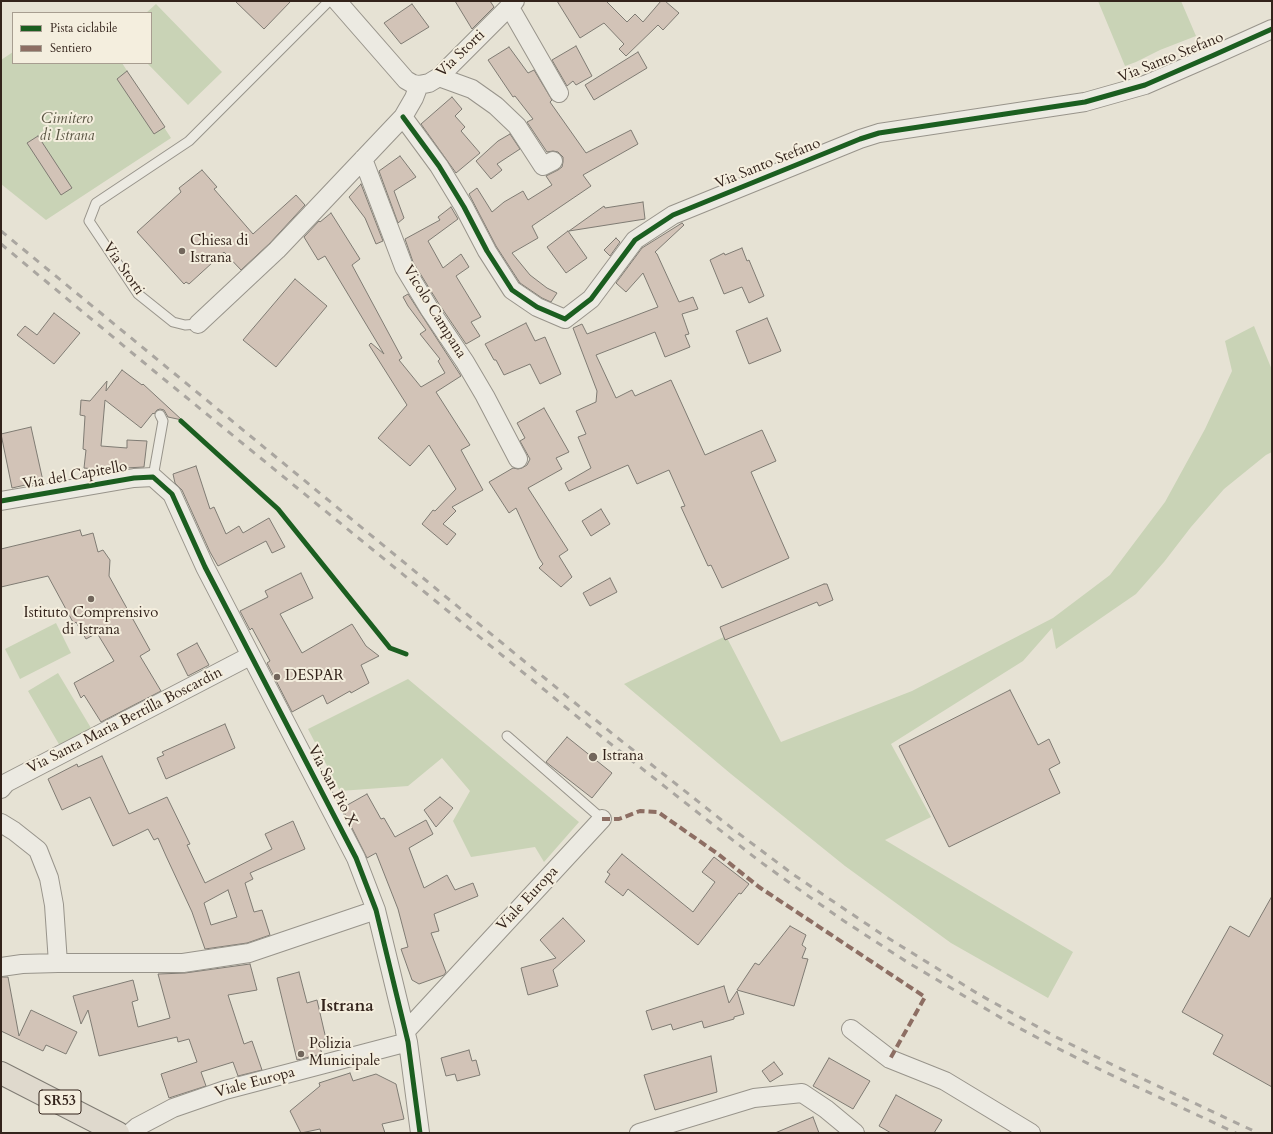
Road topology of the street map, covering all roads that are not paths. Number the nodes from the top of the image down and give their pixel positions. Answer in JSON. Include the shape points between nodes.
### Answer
{"nodes":[{"id":1,"x":329,"y":1,"type":"edge"},
{"id":2,"x":337,"y":1,"type":"edge"},
{"id":3,"x":512,"y":4,"type":"edge"},
{"id":4,"x":1272,"y":29,"type":"edge"},
{"id":5,"x":439,"y":77,"type":"junction"},
{"id":6,"x":420,"y":85,"type":"junction"},
{"id":7,"x":559,"y":93,"type":"dead end"},
{"id":8,"x":403,"y":117,"type":"junction"},
{"id":9,"x":363,"y":159,"type":"junction"},
{"id":10,"x":553,"y":160,"type":"dead end"},
{"id":11,"x":198,"y":324,"type":"joint"},
{"id":12,"x":160,"y":415,"type":"dead end"},
{"id":13,"x":518,"y":458,"type":"dead end"},
{"id":14,"x":153,"y":477,"type":"junction"},
{"id":15,"x":1,"y":501,"type":"edge"},
{"id":16,"x":250,"y":656,"type":"junction"},
{"id":17,"x":507,"y":736,"type":"dead end"},
{"id":18,"x":1,"y":789,"type":"edge"},
{"id":19,"x":602,"y":820,"type":"joint"},
{"id":20,"x":1,"y":824,"type":"edge"},
{"id":21,"x":376,"y":910,"type":"junction"},
{"id":22,"x":58,"y":963,"type":"junction"},
{"id":23,"x":1,"y":967,"type":"edge"},
{"id":24,"x":851,"y":1029,"type":"dead end"},
{"id":25,"x":407,"y":1037,"type":"junction"},
{"id":26,"x":1,"y":1073,"type":"edge"},
{"id":27,"x":118,"y":1133,"type":"edge"},
{"id":28,"x":130,"y":1133,"type":"edge"},
{"id":29,"x":420,"y":1133,"type":"edge"},
{"id":30,"x":639,"y":1133,"type":"edge"},
{"id":31,"x":855,"y":1133,"type":"edge"},
{"id":32,"x":1031,"y":1133,"type":"edge"}],
"edges":[{"from":1,"to":11,"type":"lane","name":"Via Storti","via":[[189,141],[96,203],[89,221],[138,294],[173,322],[185,325]]},
{"from":2,"to":6,"type":"street","via":[[406,80]]},
{"from":3,"to":5,"type":"street","name":"Via Storti"},
{"from":3,"to":7,"type":"street"},
{"from":4,"to":8,"type":"street","name":"Via Santo Stefano","via":[[1145,85],[1085,102],[879,133],[673,215],[635,240],[591,299],[566,319],[537,307],[512,290],[487,251],[440,166]]},
{"from":5,"to":6,"type":"street","name":"Via Storti"},
{"from":5,"to":10,"type":"street","via":[[472,88],[496,106],[517,126],[543,166]]},
{"from":6,"to":8,"type":"street","name":"Via Storti"},
{"from":8,"to":9,"type":"street","name":"Via Storti"},
{"from":9,"to":11,"type":"street","name":"Via Storti","via":[[277,250]]},
{"from":9,"to":13,"type":"street","name":"Vicolo Campana","via":[[404,267],[485,396]]},
{"from":12,"to":14,"type":"lane","via":[[163,421]]},
{"from":14,"to":15,"type":"street","name":"Via del Capitello"},
{"from":14,"to":16,"type":"street","name":"Via San Pio X","via":[[172,494]]},
{"from":16,"to":18,"type":"street","name":"Via Santa Maria Bertilla Boscardin","via":[[6,783]]},
{"from":16,"to":21,"type":"street","name":"Via San Pio X","via":[[356,858]]},
{"from":17,"to":19,"type":"lane"},
{"from":19,"to":25,"type":"street","name":"Viale Europa"},
{"from":20,"to":22,"type":"street","via":[[38,850],[49,878],[54,905]]},
{"from":21,"to":22,"type":"street","via":[[249,952],[183,963]]},
{"from":21,"to":25,"type":"street","name":"Via San Pio X"},
{"from":22,"to":23,"type":"street"},
{"from":24,"to":32,"type":"street","via":[[890,1059],[945,1082]]},
{"from":25,"to":28,"type":"street","name":"Viale Europa","via":[[225,1090],[174,1108]]},
{"from":25,"to":29,"type":"street","name":"Via San Pio X"},
{"from":26,"to":27,"type":"main road","number":"SR53"},
{"from":30,"to":31,"type":"street","via":[[754,1098],[802,1093]]}]}
